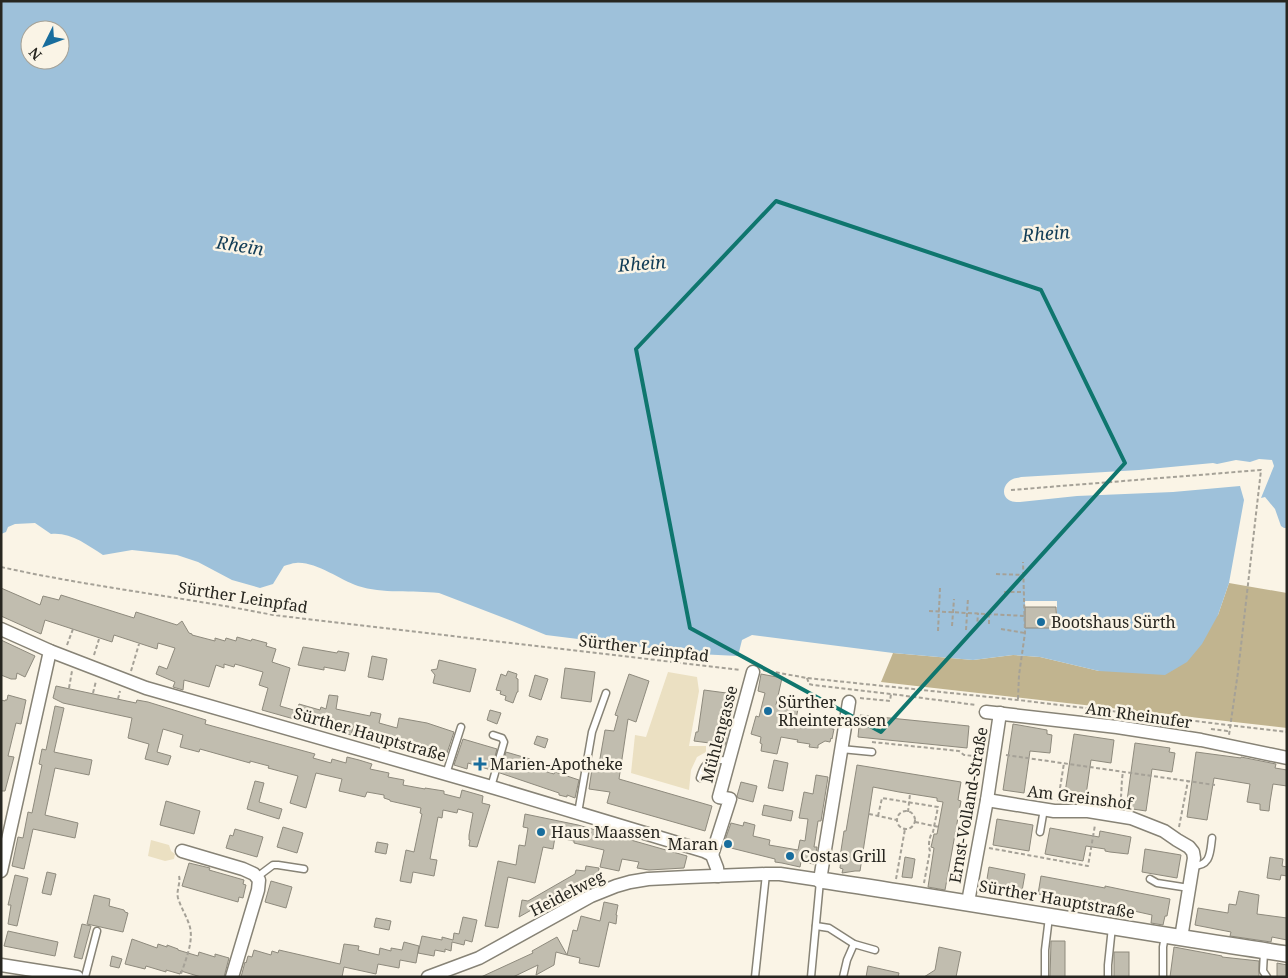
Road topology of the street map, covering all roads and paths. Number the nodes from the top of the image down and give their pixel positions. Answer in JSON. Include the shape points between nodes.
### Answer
{"nodes":[{"id":1,"x":1011,"y":490,"type":"dead end"},
{"id":2,"x":1024,"y":562,"type":"dead end"},
{"id":3,"x":1,"y":567,"type":"edge"},
{"id":4,"x":996,"y":574,"type":"dead end"},
{"id":5,"x":1024,"y":574,"type":"junction"},
{"id":6,"x":940,"y":588,"type":"dead end"},
{"id":7,"x":1004,"y":592,"type":"dead end"},
{"id":8,"x":1024,"y":592,"type":"junction"},
{"id":9,"x":968,"y":598,"type":"dead end"},
{"id":10,"x":954,"y":599,"type":"dead end"},
{"id":11,"x":929,"y":611,"type":"dead end"},
{"id":12,"x":938,"y":611,"type":"junction"},
{"id":13,"x":953,"y":612,"type":"junction"},
{"id":14,"x":967,"y":613,"type":"junction"},
{"id":15,"x":978,"y":614,"type":"junction"},
{"id":16,"x":989,"y":614,"type":"junction"},
{"id":17,"x":1025,"y":616,"type":"junction"},
{"id":18,"x":989,"y":624,"type":"dead end"},
{"id":19,"x":952,"y":626,"type":"dead end"},
{"id":20,"x":977,"y":628,"type":"dead end"},
{"id":21,"x":1,"y":629,"type":"edge"},
{"id":22,"x":73,"y":629,"type":"dead end"},
{"id":23,"x":1001,"y":629,"type":"dead end"},
{"id":24,"x":966,"y":630,"type":"dead end"},
{"id":25,"x":938,"y":631,"type":"dead end"},
{"id":26,"x":1025,"y":633,"type":"junction"},
{"id":27,"x":99,"y":639,"type":"dead end"},
{"id":28,"x":139,"y":644,"type":"dead end"},
{"id":29,"x":50,"y":651,"type":"junction"},
{"id":30,"x":69,"y":659,"type":"junction"},
{"id":31,"x":90,"y":667,"type":"junction"},
{"id":32,"x":753,"y":672,"type":"junction"},
{"id":33,"x":807,"y":678,"type":"junction"},
{"id":34,"x":128,"y":682,"type":"junction"},
{"id":35,"x":69,"y":688,"type":"dead end"},
{"id":36,"x":606,"y":693,"type":"dead end"},
{"id":37,"x":891,"y":694,"type":"junction"},
{"id":38,"x":1018,"y":700,"type":"junction"},
{"id":39,"x":849,"y":702,"type":"joint"},
{"id":40,"x":986,"y":712,"type":"joint"},
{"id":41,"x":1000,"y":713,"type":"junction"},
{"id":42,"x":1230,"y":726,"type":"junction"},
{"id":43,"x":461,"y":727,"type":"dead end"},
{"id":44,"x":1287,"y":732,"type":"edge"},
{"id":45,"x":492,"y":735,"type":"dead end"},
{"id":46,"x":872,"y":742,"type":"dead end"},
{"id":47,"x":841,"y":749,"type":"junction"},
{"id":48,"x":872,"y":752,"type":"dead end"},
{"id":49,"x":994,"y":756,"type":"junction"},
{"id":50,"x":1287,"y":758,"type":"edge"},
{"id":51,"x":729,"y":762,"type":"junction"},
{"id":52,"x":1064,"y":763,"type":"junction"},
{"id":53,"x":1123,"y":772,"type":"junction"},
{"id":54,"x":446,"y":774,"type":"junction"},
{"id":55,"x":700,"y":778,"type":"dead end"},
{"id":56,"x":1188,"y":782,"type":"junction"},
{"id":57,"x":1214,"y":785,"type":"dead end"},
{"id":58,"x":491,"y":787,"type":"junction"},
{"id":59,"x":910,"y":794,"type":"dead end"},
{"id":60,"x":987,"y":800,"type":"junction"},
{"id":61,"x":909,"y":802,"type":"junction"},
{"id":62,"x":1050,"y":810,"type":"junction"},
{"id":63,"x":908,"y":812,"type":"junction"},
{"id":64,"x":578,"y":813,"type":"junction"},
{"id":65,"x":1098,"y":813,"type":"junction"},
{"id":66,"x":869,"y":814,"type":"dead end"},
{"id":67,"x":878,"y":816,"type":"junction"},
{"id":68,"x":1118,"y":816,"type":"junction"},
{"id":69,"x":897,"y":820,"type":"junction"},
{"id":70,"x":915,"y":822,"type":"junction"},
{"id":71,"x":934,"y":826,"type":"junction"},
{"id":72,"x":938,"y":827,"type":"dead end"},
{"id":73,"x":905,"y":829,"type":"junction"},
{"id":74,"x":1040,"y":832,"type":"dead end"},
{"id":75,"x":1212,"y":838,"type":"dead end"},
{"id":76,"x":1177,"y":840,"type":"junction"},
{"id":77,"x":978,"y":846,"type":"junction"},
{"id":78,"x":182,"y":851,"type":"dead end"},
{"id":79,"x":712,"y":855,"type":"junction"},
{"id":80,"x":1192,"y":866,"type":"junction"},
{"id":81,"x":304,"y":870,"type":"dead end"},
{"id":82,"x":1,"y":871,"type":"edge"},
{"id":83,"x":766,"y":874,"type":"junction"},
{"id":84,"x":179,"y":876,"type":"dead end"},
{"id":85,"x":718,"y":876,"type":"junction"},
{"id":86,"x":257,"y":877,"type":"junction"},
{"id":87,"x":1150,"y":879,"type":"dead end"},
{"id":88,"x":820,"y":880,"type":"junction"},
{"id":89,"x":1189,"y":888,"type":"junction"},
{"id":90,"x":893,"y":891,"type":"junction"},
{"id":91,"x":922,"y":895,"type":"junction"},
{"id":92,"x":968,"y":902,"type":"junction"},
{"id":93,"x":1049,"y":917,"type":"junction"},
{"id":94,"x":816,"y":926,"type":"junction"},
{"id":95,"x":1112,"y":927,"type":"junction"},
{"id":96,"x":97,"y":931,"type":"dead end"},
{"id":97,"x":1165,"y":935,"type":"junction"},
{"id":98,"x":1181,"y":938,"type":"junction"},
{"id":99,"x":854,"y":944,"type":"junction"},
{"id":100,"x":875,"y":950,"type":"dead end"},
{"id":101,"x":1264,"y":950,"type":"junction"},
{"id":102,"x":1287,"y":954,"type":"edge"},
{"id":103,"x":1,"y":965,"type":"edge"},
{"id":104,"x":435,"y":976,"type":"edge"},
{"id":105,"x":75,"y":977,"type":"edge"},
{"id":106,"x":85,"y":977,"type":"edge"},
{"id":107,"x":180,"y":977,"type":"edge"},
{"id":108,"x":232,"y":977,"type":"edge"},
{"id":109,"x":755,"y":977,"type":"edge"},
{"id":110,"x":811,"y":977,"type":"edge"},
{"id":111,"x":843,"y":977,"type":"edge"},
{"id":112,"x":1045,"y":977,"type":"edge"},
{"id":113,"x":1108,"y":977,"type":"edge"},
{"id":114,"x":1163,"y":977,"type":"edge"},
{"id":115,"x":1267,"y":977,"type":"edge"}],
"edges":[{"from":1,"to":42,"type":"path","via":[[1260,470]]},
{"from":2,"to":5,"type":"path"},
{"from":3,"to":32,"type":"path","name":"Sürther Leinpfad","via":[[273,615]]},
{"from":4,"to":5,"type":"path"},
{"from":5,"to":8,"type":"path"},
{"from":6,"to":12,"type":"path"},
{"from":7,"to":8,"type":"path"},
{"from":8,"to":17,"type":"path"},
{"from":9,"to":14,"type":"path"},
{"from":10,"to":13,"type":"path"},
{"from":11,"to":12,"type":"path"},
{"from":12,"to":13,"type":"path"},
{"from":12,"to":25,"type":"path"},
{"from":13,"to":14,"type":"path"},
{"from":13,"to":19,"type":"path"},
{"from":14,"to":15,"type":"path"},
{"from":14,"to":24,"type":"path"},
{"from":15,"to":16,"type":"path"},
{"from":15,"to":20,"type":"path"},
{"from":16,"to":17,"type":"path"},
{"from":16,"to":18,"type":"path"},
{"from":17,"to":26,"type":"path"},
{"from":21,"to":29,"type":"street","name":"Sürther Hauptstraße"},
{"from":22,"to":30,"type":"path"},
{"from":23,"to":26,"type":"path"},
{"from":26,"to":38,"type":"path"},
{"from":27,"to":31,"type":"path"},
{"from":28,"to":34,"type":"path"},
{"from":29,"to":30,"type":"street","name":"Sürther Hauptstraße"},
{"from":29,"to":82,"type":"street"},
{"from":30,"to":31,"type":"street","name":"Sürther Hauptstraße"},
{"from":30,"to":35,"type":"path"},
{"from":31,"to":34,"type":"street","name":"Sürther Hauptstraße"},
{"from":32,"to":33,"type":"path","name":"Sürther Leinpfad","via":[[764,670]]},
{"from":32,"to":51,"type":"street","name":"Mühlengasse"},
{"from":33,"to":37,"type":"path","via":[[813,685]]},
{"from":33,"to":38,"type":"path","name":"Sürther Leinpfad"},
{"from":34,"to":54,"type":"street","name":"Sürther Hauptstraße"},
{"from":36,"to":64,"type":"lane","via":[[592,732]]},
{"from":37,"to":39,"type":"path","via":[[890,701],[861,698]]},
{"from":37,"to":40,"type":"path","via":[[974,704],[982,706]]},
{"from":38,"to":42,"type":"path","name":"Sürther Leinpfad"},
{"from":39,"to":47,"type":"street"},
{"from":40,"to":41,"type":"street","name":"Am Rheinufer"},
{"from":41,"to":49,"type":"street","name":"Ernst-Volland-Straße"},
{"from":41,"to":50,"type":"street","name":"Am Rheinufer","via":[[1201,740]]},
{"from":42,"to":44,"type":"path","name":"Sürther Leinpfad"},
{"from":43,"to":54,"type":"lane"},
{"from":45,"to":58,"type":"lane","via":[[504,742]]},
{"from":46,"to":49,"type":"path"},
{"from":47,"to":48,"type":"lane"},
{"from":47,"to":88,"type":"street"},
{"from":49,"to":52,"type":"path"},
{"from":49,"to":60,"type":"street","name":"Ernst-Volland-Straße"},
{"from":51,"to":55,"type":"lane","via":[[712,760]]},
{"from":51,"to":79,"type":"street","name":"Mühlengasse","via":[[719,796],[730,800]]},
{"from":52,"to":53,"type":"path"},
{"from":52,"to":62,"type":"path"},
{"from":53,"to":56,"type":"path"},
{"from":53,"to":68,"type":"path"},
{"from":54,"to":58,"type":"street","name":"Sürther Hauptstraße"},
{"from":56,"to":57,"type":"path"},
{"from":56,"to":76,"type":"path"},
{"from":58,"to":64,"type":"street","name":"Sürther Hauptstraße"},
{"from":59,"to":61,"type":"path"},
{"from":60,"to":62,"type":"street","name":"Am Greinshof"},
{"from":60,"to":77,"type":"street","name":"Ernst-Volland-Straße"},
{"from":61,"to":63,"type":"path"},
{"from":61,"to":67,"type":"path","via":[[882,798]]},
{"from":61,"to":71,"type":"path","via":[[938,807]]},
{"from":62,"to":65,"type":"street","name":"Am Greinshof"},
{"from":62,"to":74,"type":"lane"},
{"from":63,"to":69,"type":"path","via":[[898,815]]},
{"from":63,"to":70,"type":"path"},
{"from":64,"to":79,"type":"street","name":"Sürther Hauptstraße"},
{"from":65,"to":68,"type":"street","name":"Am Greinshof"},
{"from":65,"to":77,"type":"path","via":[[1088,866]]},
{"from":66,"to":67,"type":"path"},
{"from":67,"to":69,"type":"path"},
{"from":68,"to":76,"type":"street","name":"Am Greinshof","via":[[1164,831]]},
{"from":69,"to":73,"type":"path"},
{"from":70,"to":71,"type":"path"},
{"from":70,"to":73,"type":"path"},
{"from":71,"to":72,"type":"path"},
{"from":71,"to":91,"type":"path"},
{"from":73,"to":90,"type":"path"},
{"from":75,"to":80,"type":"lane","via":[[1207,861]]},
{"from":76,"to":80,"type":"street","name":"Am Greinshof","via":[[1193,852]]},
{"from":77,"to":92,"type":"street","name":"Ernst-Volland-Straße"},
{"from":78,"to":86,"type":"street","via":[[244,869]]},
{"from":79,"to":85,"type":"street"},
{"from":80,"to":89,"type":"street","name":"Am Greinshof"},
{"from":81,"to":86,"type":"lane","via":[[278,864]]},
{"from":83,"to":85,"type":"street","name":"Heidelweg"},
{"from":83,"to":88,"type":"street","name":"Heidelweg"},
{"from":83,"to":109,"type":"lane"},
{"from":84,"to":107,"type":"path","via":[[179,900],[191,932],[190,947]]},
{"from":85,"to":104,"type":"street","name":"Heidelweg","via":[[648,879],[616,886],[591,896],[479,958]]},
{"from":86,"to":108,"type":"street","via":[[258,890]]},
{"from":87,"to":89,"type":"lane"},
{"from":88,"to":90,"type":"street","name":"Sürther Hauptstraße"},
{"from":88,"to":94,"type":"lane"},
{"from":89,"to":98,"type":"street","name":"Am Greinshof"},
{"from":90,"to":91,"type":"street","name":"Sürther Hauptstraße"},
{"from":91,"to":92,"type":"street","name":"Sürther Hauptstraße"},
{"from":92,"to":93,"type":"street","name":"Sürther Hauptstraße"},
{"from":93,"to":95,"type":"street","name":"Sürther Hauptstraße"},
{"from":93,"to":112,"type":"lane"},
{"from":94,"to":99,"type":"lane","via":[[828,928]]},
{"from":94,"to":110,"type":"lane"},
{"from":95,"to":97,"type":"street","name":"Sürther Hauptstraße"},
{"from":95,"to":113,"type":"lane"},
{"from":96,"to":106,"type":"lane"},
{"from":97,"to":98,"type":"street","name":"Sürther Hauptstraße"},
{"from":97,"to":114,"type":"lane"},
{"from":98,"to":101,"type":"street","name":"Sürther Hauptstraße"},
{"from":99,"to":100,"type":"lane"},
{"from":99,"to":111,"type":"lane"},
{"from":101,"to":102,"type":"street","name":"Sürther Hauptstraße"},
{"from":101,"to":115,"type":"lane","via":[[1263,972]]},
{"from":103,"to":105,"type":"street"}]}
